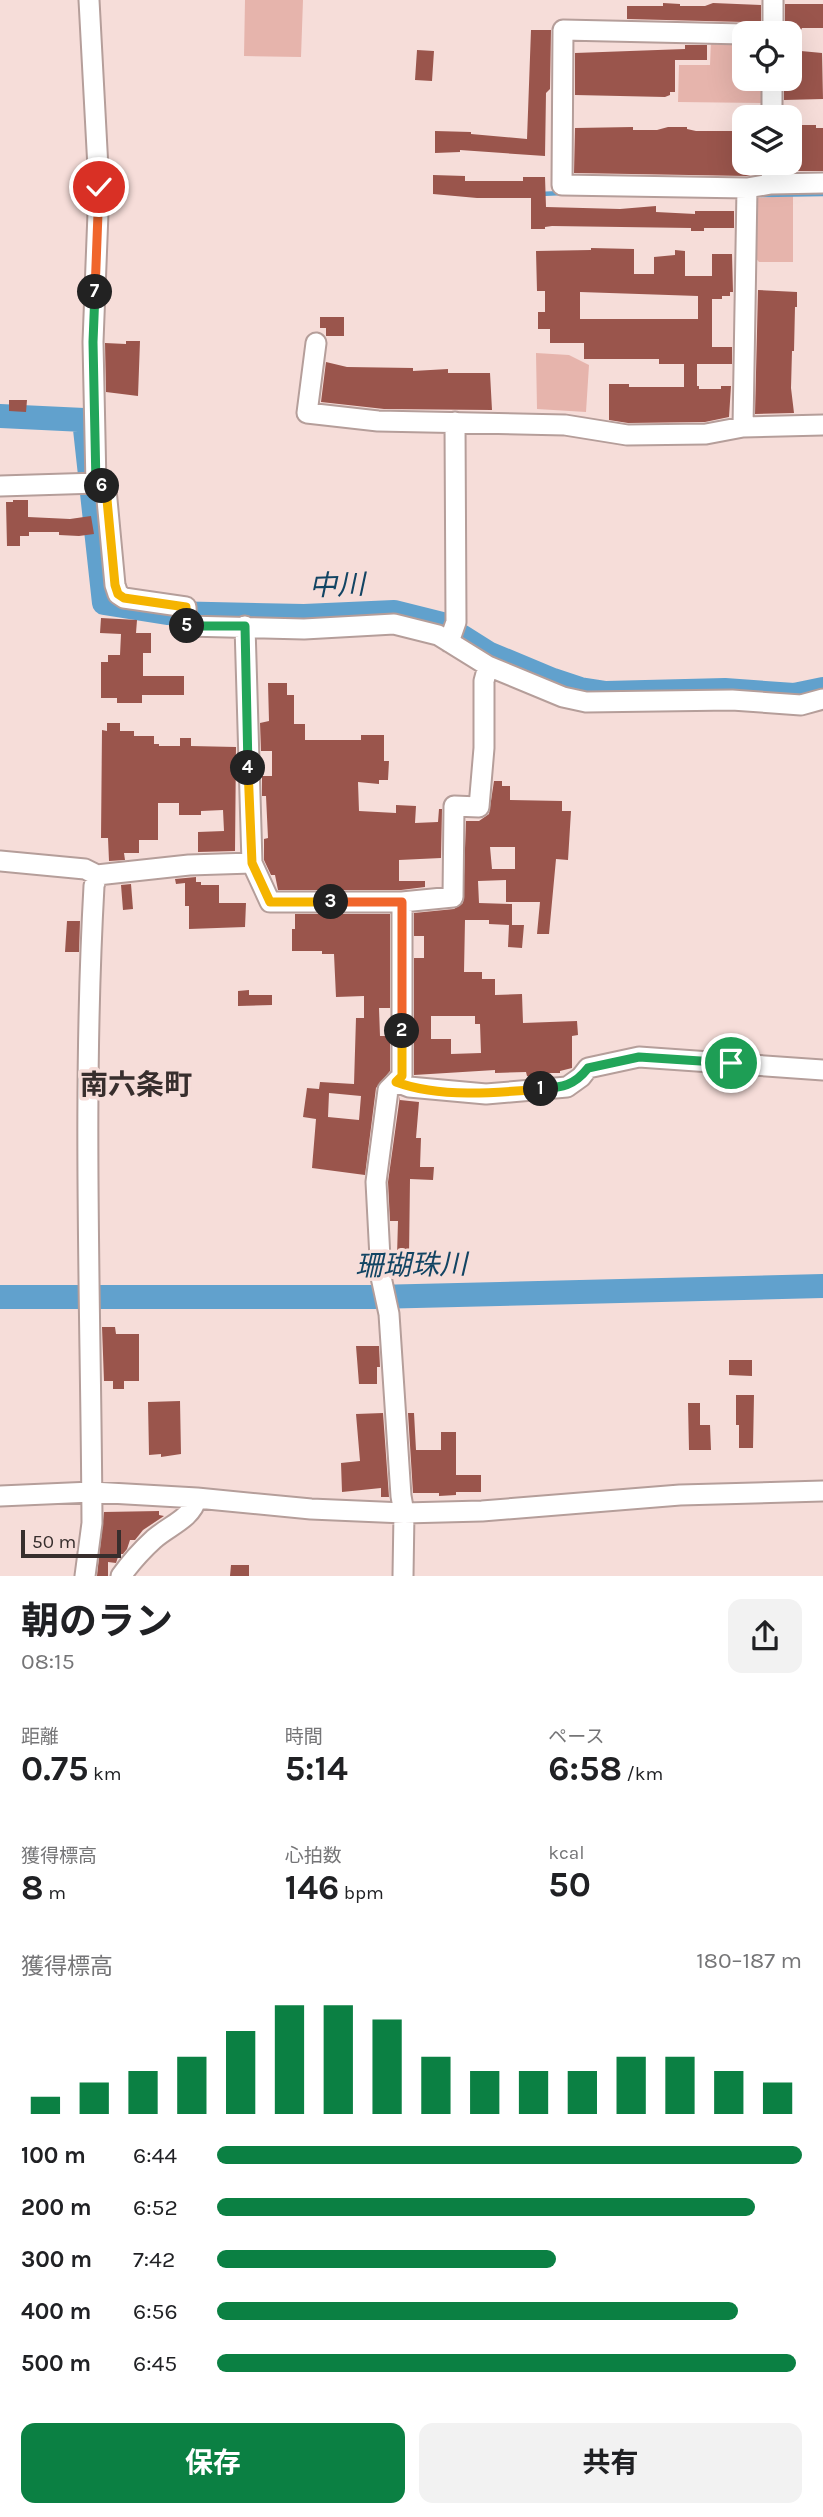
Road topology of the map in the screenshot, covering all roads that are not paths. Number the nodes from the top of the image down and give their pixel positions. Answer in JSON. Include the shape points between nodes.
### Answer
{"nodes":[{"id":1,"x":89,"y":0,"type":"edge"},
{"id":2,"x":773,"y":0,"type":"edge"},
{"id":3,"x":773,"y":21,"type":"edge"},
{"id":4,"x":732,"y":34,"type":"edge"},
{"id":5,"x":771,"y":175,"type":"edge"},
{"id":6,"x":823,"y":183,"type":"edge"},
{"id":7,"x":771,"y":184,"type":"junction"},
{"id":8,"x":747,"y":194,"type":"junction"},
{"id":9,"x":316,"y":343,"type":"dead end"},
{"id":10,"x":455,"y":422,"type":"junction"},
{"id":11,"x":823,"y":425,"type":"edge"},
{"id":12,"x":743,"y":426,"type":"junction"},
{"id":13,"x":96,"y":485,"type":"junction"},
{"id":14,"x":0,"y":486,"type":"edge"},
{"id":15,"x":245,"y":626,"type":"junction"},
{"id":16,"x":449,"y":642,"type":"junction"},
{"id":17,"x":488,"y":666,"type":"junction"},
{"id":18,"x":823,"y":699,"type":"edge"},
{"id":19,"x":0,"y":861,"type":"edge"},
{"id":20,"x":252,"y":863,"type":"junction"},
{"id":21,"x":97,"y":876,"type":"junction"},
{"id":22,"x":402,"y":902,"type":"junction"},
{"id":23,"x":823,"y":1070,"type":"edge"},
{"id":24,"x":396,"y":1082,"type":"junction"},
{"id":25,"x":823,"y":1491,"type":"edge"},
{"id":26,"x":92,"y":1492,"type":"junction"},
{"id":27,"x":0,"y":1496,"type":"edge"},
{"id":28,"x":197,"y":1498,"type":"junction"},
{"id":29,"x":404,"y":1513,"type":"junction"},
{"id":30,"x":85,"y":1576,"type":"edge"},
{"id":31,"x":121,"y":1576,"type":"edge"},
{"id":32,"x":403,"y":1576,"type":"edge"}],
"edges":[{"from":1,"to":13,"type":"street","via":[[99,187],[93,342]]},
{"from":2,"to":3,"type":"street"},
{"from":4,"to":8,"type":"street","via":[[563,30],[562,185]]},
{"from":5,"to":7,"type":"street"},
{"from":6,"to":7,"type":"street"},
{"from":7,"to":8,"type":"street"},
{"from":8,"to":12,"type":"street"},
{"from":9,"to":10,"type":"street","via":[[307,412],[378,421]]},
{"from":10,"to":12,"type":"street","via":[[565,425],[626,435],[706,434]]},
{"from":10,"to":16,"type":"street","via":[[456,622]]},
{"from":11,"to":12,"type":"street"},
{"from":13,"to":14,"type":"street"},
{"from":13,"to":15,"type":"street","via":[[106,489],[118,594],[186,607],[187,626]]},
{"from":15,"to":16,"type":"street","via":[[304,629],[394,624]]},
{"from":15,"to":20,"type":"street"},
{"from":16,"to":17,"type":"street"},
{"from":17,"to":18,"type":"street","via":[[586,702],[732,700],[801,705]]},
{"from":17,"to":22,"type":"street","via":[[479,807],[454,806],[453,897]]},
{"from":19,"to":21,"type":"street","via":[[85,869]]},
{"from":20,"to":21,"type":"street"},
{"from":20,"to":22,"type":"street","via":[[270,902]]},
{"from":21,"to":26,"type":"street","via":[[90,958],[87,1124]]},
{"from":22,"to":24,"type":"street","via":[[402,1076]]},
{"from":23,"to":24,"type":"street","via":[[639,1057],[588,1068],[567,1087],[486,1094]]},
{"from":24,"to":29,"type":"street","via":[[388,1090],[376,1182]]},
{"from":25,"to":29,"type":"street","via":[[680,1495]]},
{"from":26,"to":27,"type":"street"},
{"from":26,"to":28,"type":"street"},
{"from":26,"to":30,"type":"street"},
{"from":28,"to":29,"type":"street"},
{"from":28,"to":31,"type":"street","via":[[193,1511],[157,1536]]},
{"from":29,"to":32,"type":"street"}]}
